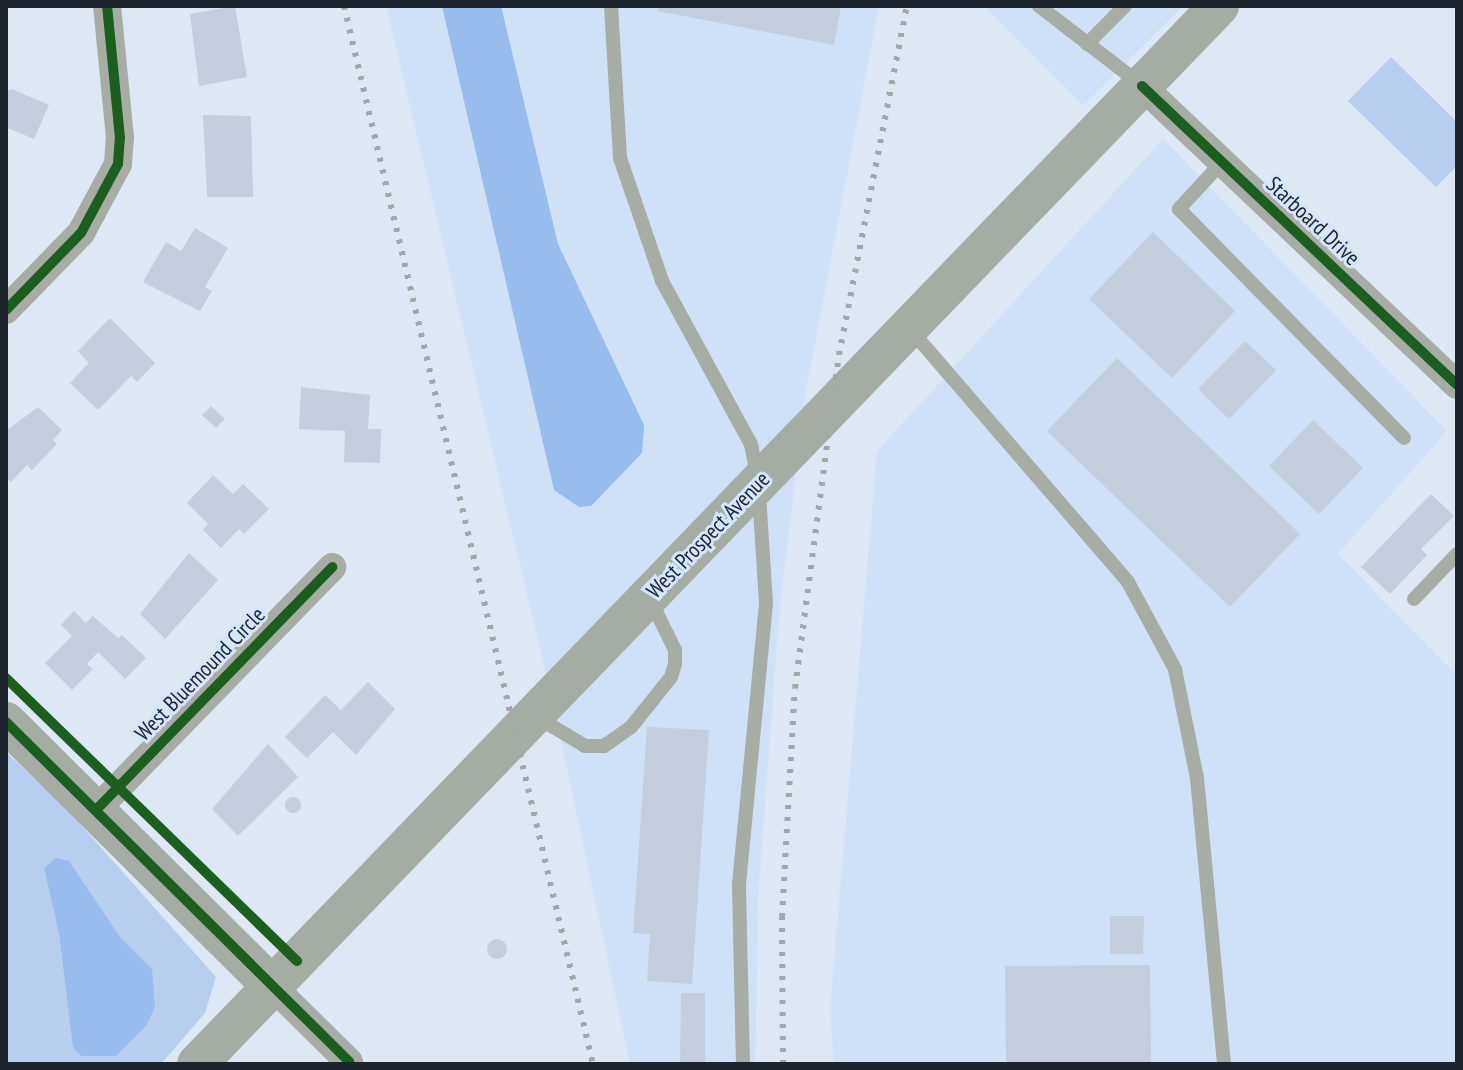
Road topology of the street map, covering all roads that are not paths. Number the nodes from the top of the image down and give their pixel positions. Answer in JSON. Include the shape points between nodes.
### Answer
{"nodes":[{"id":1,"x":107,"y":6,"type":"edge"},
{"id":2,"x":611,"y":6,"type":"edge"},
{"id":3,"x":1039,"y":6,"type":"edge"},
{"id":4,"x":1125,"y":6,"type":"edge"},
{"id":5,"x":1219,"y":6,"type":"edge"},
{"id":6,"x":1087,"y":44,"type":"junction"},
{"id":7,"x":1142,"y":86,"type":"junction"},
{"id":8,"x":1222,"y":162,"type":"junction"},
{"id":9,"x":6,"y":310,"type":"edge"},
{"id":10,"x":909,"y":328,"type":"junction"},
{"id":11,"x":1457,"y":385,"type":"edge"},
{"id":12,"x":1404,"y":438,"type":"dead end"},
{"id":13,"x":759,"y":483,"type":"junction"},
{"id":14,"x":1457,"y":554,"type":"edge"},
{"id":15,"x":332,"y":567,"type":"dead end"},
{"id":16,"x":649,"y":597,"type":"junction"},
{"id":17,"x":1414,"y":599,"type":"dead end"},
{"id":18,"x":535,"y":716,"type":"junction"},
{"id":19,"x":6,"y":722,"type":"edge"},
{"id":20,"x":96,"y":810,"type":"junction"},
{"id":21,"x":272,"y":986,"type":"junction"},
{"id":22,"x":349,"y":1062,"type":"edge"},
{"id":23,"x":197,"y":1064,"type":"edge"},
{"id":24,"x":743,"y":1064,"type":"edge"},
{"id":25,"x":1224,"y":1064,"type":"edge"}],
"edges":[{"from":1,"to":9,"type":"street","via":[[118,164],[81,233]]},
{"from":2,"to":13,"type":"lane","via":[[620,158],[662,281],[751,444]]},
{"from":3,"to":6,"type":"lane"},
{"from":4,"to":6,"type":"lane"},
{"from":5,"to":7,"type":"main road","name":"West Prospect Avenue"},
{"from":6,"to":7,"type":"lane"},
{"from":7,"to":8,"type":"street","name":"Starboard Drive"},
{"from":7,"to":10,"type":"main road","name":"West Prospect Avenue"},
{"from":8,"to":11,"type":"street","name":"Starboard Drive"},
{"from":8,"to":12,"type":"lane","via":[[1179,209]]},
{"from":10,"to":13,"type":"main road","name":"West Prospect Avenue"},
{"from":10,"to":25,"type":"lane","via":[[1128,582],[1175,669],[1197,778]]},
{"from":13,"to":16,"type":"main road","name":"West Prospect Avenue"},
{"from":13,"to":24,"type":"lane","via":[[766,603],[739,884]]},
{"from":14,"to":17,"type":"lane"},
{"from":15,"to":20,"type":"street","name":"West Bluemound Circle"},
{"from":16,"to":18,"type":"main road","name":"West Prospect Avenue"},
{"from":16,"to":18,"type":"lane","via":[[675,650],[675,664],[671,677],[631,727],[604,746],[585,746]]},
{"from":18,"to":21,"type":"main road","name":"West Prospect Avenue"},
{"from":19,"to":20,"type":"main road"},
{"from":20,"to":21,"type":"main road"},
{"from":21,"to":22,"type":"street"},
{"from":21,"to":23,"type":"main road","name":"West Prospect Avenue"}]}
